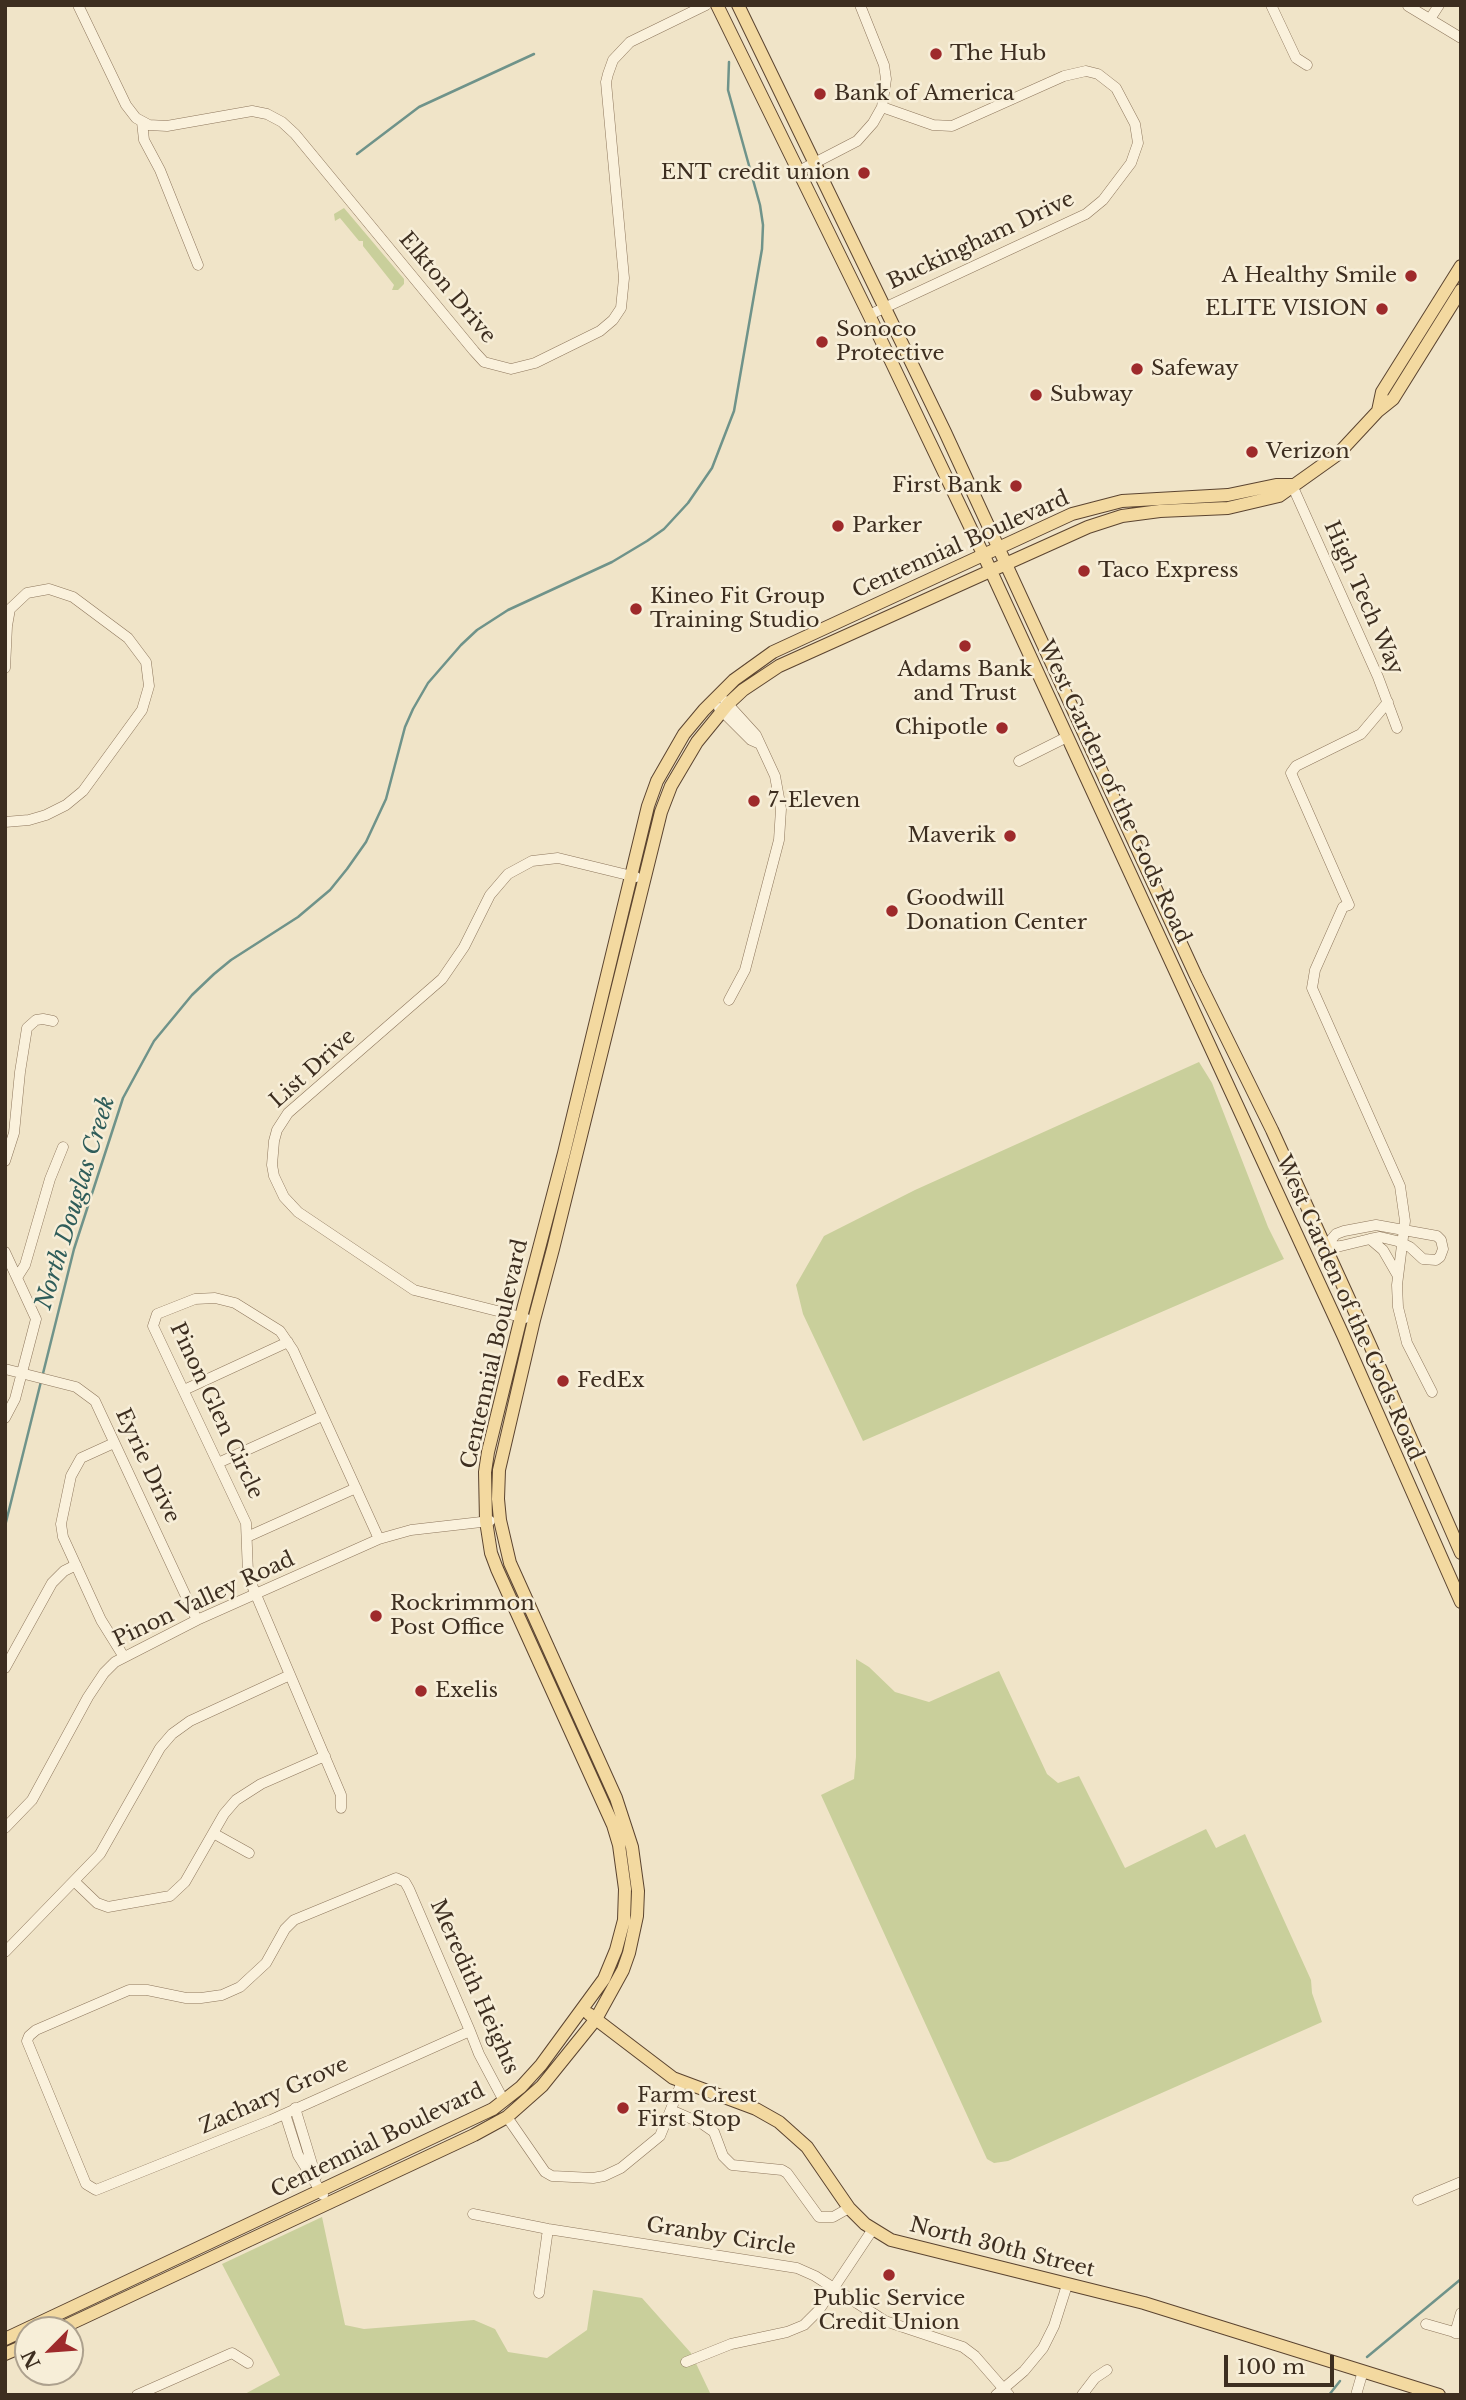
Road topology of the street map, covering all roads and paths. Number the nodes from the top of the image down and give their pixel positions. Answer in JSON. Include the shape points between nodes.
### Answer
{"nodes":[{"id":1,"x":78,"y":5,"type":"edge"},
{"id":2,"x":706,"y":5,"type":"edge"},
{"id":3,"x":717,"y":5,"type":"edge"},
{"id":4,"x":738,"y":5,"type":"edge"},
{"id":5,"x":860,"y":5,"type":"edge"},
{"id":6,"x":1438,"y":5,"type":"edge"},
{"id":7,"x":1272,"y":6,"type":"edge"},
{"id":8,"x":1408,"y":6,"type":"edge"},
{"id":9,"x":1430,"y":19,"type":"junction"},
{"id":10,"x":1461,"y":38,"type":"edge"},
{"id":11,"x":1307,"y":65,"type":"dead end"},
{"id":12,"x":882,"y":107,"type":"junction"},
{"id":13,"x":142,"y":122,"type":"junction"},
{"id":14,"x":814,"y":163,"type":"junction"},
{"id":15,"x":799,"y":171,"type":"junction"},
{"id":16,"x":198,"y":265,"type":"dead end"},
{"id":17,"x":1461,"y":266,"type":"edge"},
{"id":18,"x":1461,"y":290,"type":"edge"},
{"id":19,"x":885,"y":307,"type":"junction"},
{"id":20,"x":869,"y":315,"type":"junction"},
{"id":21,"x":1378,"y":411,"type":"junction"},
{"id":22,"x":1292,"y":485,"type":"junction"},
{"id":23,"x":999,"y":548,"type":"junction"},
{"id":24,"x":984,"y":556,"type":"junction"},
{"id":25,"x":1007,"y":564,"type":"junction"},
{"id":26,"x":991,"y":571,"type":"junction"},
{"id":27,"x":5,"y":668,"type":"edge"},
{"id":28,"x":1388,"y":702,"type":"junction"},
{"id":29,"x":720,"y":703,"type":"junction"},
{"id":30,"x":1398,"y":728,"type":"dead end"},
{"id":31,"x":1067,"y":737,"type":"junction"},
{"id":32,"x":1019,"y":761,"type":"dead end"},
{"id":33,"x":5,"y":821,"type":"edge"},
{"id":34,"x":1121,"y":852,"type":"junction"},
{"id":35,"x":637,"y":877,"type":"junction"},
{"id":36,"x":1196,"y":976,"type":"junction"},
{"id":37,"x":729,"y":1000,"type":"dead end"},
{"id":38,"x":53,"y":1021,"type":"dead end"},
{"id":39,"x":592,"y":1034,"type":"junction"},
{"id":40,"x":581,"y":1137,"type":"junction"},
{"id":41,"x":63,"y":1147,"type":"dead end"},
{"id":42,"x":5,"y":1161,"type":"edge"},
{"id":43,"x":1405,"y":1231,"type":"junction"},
{"id":44,"x":1370,"y":1239,"type":"junction"},
{"id":45,"x":1403,"y":1244,"type":"junction"},
{"id":46,"x":1325,"y":1247,"type":"junction"},
{"id":47,"x":5,"y":1252,"type":"edge"},
{"id":48,"x":18,"y":1276,"type":"junction"},
{"id":49,"x":1398,"y":1276,"type":"junction"},
{"id":50,"x":527,"y":1318,"type":"junction"},
{"id":51,"x":288,"y":1342,"type":"junction"},
{"id":52,"x":5,"y":1370,"type":"edge"},
{"id":53,"x":22,"y":1374,"type":"junction"},
{"id":54,"x":184,"y":1390,"type":"junction"},
{"id":55,"x":1432,"y":1392,"type":"dead end"},
{"id":56,"x":322,"y":1416,"type":"junction"},
{"id":57,"x":5,"y":1418,"type":"edge"},
{"id":58,"x":114,"y":1443,"type":"junction"},
{"id":59,"x":218,"y":1462,"type":"junction"},
{"id":60,"x":356,"y":1488,"type":"junction"},
{"id":61,"x":493,"y":1521,"type":"junction"},
{"id":62,"x":247,"y":1536,"type":"junction"},
{"id":63,"x":379,"y":1539,"type":"junction"},
{"id":64,"x":1461,"y":1553,"type":"edge"},
{"id":65,"x":76,"y":1565,"type":"junction"},
{"id":66,"x":256,"y":1593,"type":"junction"},
{"id":67,"x":1461,"y":1602,"type":"edge"},
{"id":68,"x":197,"y":1620,"type":"junction"},
{"id":69,"x":124,"y":1657,"type":"junction"},
{"id":70,"x":5,"y":1668,"type":"edge"},
{"id":71,"x":290,"y":1675,"type":"junction"},
{"id":72,"x":325,"y":1756,"type":"junction"},
{"id":73,"x":341,"y":1808,"type":"dead end"},
{"id":74,"x":5,"y":1828,"type":"edge"},
{"id":75,"x":213,"y":1833,"type":"junction"},
{"id":76,"x":249,"y":1853,"type":"dead end"},
{"id":77,"x":74,"y":1881,"type":"junction"},
{"id":78,"x":5,"y":1952,"type":"edge"},
{"id":79,"x":583,"y":2010,"type":"junction"},
{"id":80,"x":596,"y":2019,"type":"junction"},
{"id":81,"x":470,"y":2031,"type":"junction"},
{"id":82,"x":682,"y":2082,"type":"junction"},
{"id":83,"x":504,"y":2101,"type":"junction"},
{"id":84,"x":295,"y":2108,"type":"junction"},
{"id":85,"x":671,"y":2110,"type":"junction"},
{"id":86,"x":285,"y":2114,"type":"junction"},
{"id":87,"x":507,"y":2117,"type":"junction"},
{"id":88,"x":1461,"y":2182,"type":"edge"},
{"id":89,"x":92,"y":2189,"type":"joint"},
{"id":90,"x":321,"y":2191,"type":"junction"},
{"id":91,"x":1418,"y":2200,"type":"dead end"},
{"id":92,"x":327,"y":2203,"type":"junction"},
{"id":93,"x":849,"y":2208,"type":"junction"},
{"id":94,"x":473,"y":2214,"type":"dead end"},
{"id":95,"x":548,"y":2229,"type":"junction"},
{"id":96,"x":873,"y":2229,"type":"junction"},
{"id":97,"x":1067,"y":2285,"type":"junction"},
{"id":98,"x":834,"y":2288,"type":"junction"},
{"id":99,"x":539,"y":2293,"type":"dead end"},
{"id":100,"x":1461,"y":2312,"type":"edge"},
{"id":101,"x":84,"y":2317,"type":"edge"},
{"id":102,"x":1426,"y":2324,"type":"dead end"},
{"id":103,"x":1458,"y":2333,"type":"edge"},
{"id":104,"x":5,"y":2339,"type":"edge"},
{"id":105,"x":685,"y":2362,"type":"dead end"},
{"id":106,"x":248,"y":2363,"type":"dead end"},
{"id":107,"x":1107,"y":2370,"type":"dead end"},
{"id":108,"x":1363,"y":2371,"type":"junction"},
{"id":109,"x":1003,"y":2393,"type":"edge"},
{"id":110,"x":137,"y":2395,"type":"edge"},
{"id":111,"x":1082,"y":2395,"type":"edge"},
{"id":112,"x":1356,"y":2395,"type":"edge"},
{"id":113,"x":1439,"y":2395,"type":"edge"}],
"edges":[{"from":1,"to":13,"type":"street","via":[[125,104]]},
{"from":2,"to":13,"type":"street","name":"Elkton Drive","via":[[630,43],[613,60],[607,74],[624,278],[621,308],[600,331],[526,366],[503,368],[484,362],[295,134],[275,117],[252,111],[167,126]]},
{"from":3,"to":15,"type":"main road","name":"West Garden of the Gods Road"},
{"from":4,"to":14,"type":"main road","name":"West Garden of the Gods Road"},
{"from":5,"to":12,"type":"street","via":[[884,65]]},
{"from":6,"to":9,"type":"street"},
{"from":7,"to":11,"type":"street","via":[[1296,58]]},
{"from":8,"to":9,"type":"street"},
{"from":9,"to":10,"type":"street"},
{"from":12,"to":14,"type":"street","via":[[858,140]]},
{"from":12,"to":19,"type":"street","name":"Buckingham Drive","via":[[952,127],[1086,71],[1116,88],[1135,124],[1138,143],[1131,163],[1095,208]]},
{"from":13,"to":16,"type":"street","via":[[144,140]]},
{"from":14,"to":15,"type":"street"},
{"from":14,"to":19,"type":"main road","name":"West Garden of the Gods Road"},
{"from":15,"to":20,"type":"main road","name":"West Garden of the Gods Road"},
{"from":17,"to":21,"type":"main road","name":"Centennial Boulevard","via":[[1382,392]]},
{"from":18,"to":21,"type":"main road","name":"Centennial Boulevard","via":[[1393,399]]},
{"from":19,"to":20,"type":"street","name":"Buckingham Drive"},
{"from":19,"to":23,"type":"main road","name":"West Garden of the Gods Road"},
{"from":20,"to":24,"type":"main road","name":"West Garden of the Gods Road"},
{"from":21,"to":22,"type":"main road","name":"Centennial Boulevard","via":[[1338,454]]},
{"from":22,"to":23,"type":"main road","name":"Centennial Boulevard","via":[[1228,495],[1112,503],[1072,514]]},
{"from":22,"to":25,"type":"main road","name":"Centennial Boulevard","via":[[1279,496],[1244,506],[1122,516]]},
{"from":22,"to":28,"type":"street","name":"High Tech Way"},
{"from":23,"to":24,"type":"main road","name":"Centennial Boulevard"},
{"from":23,"to":25,"type":"main road","name":"West Garden of the Gods Road"},
{"from":24,"to":26,"type":"main road","name":"West Garden of the Gods Road"},
{"from":24,"to":29,"type":"main road","name":"Centennial Boulevard","via":[[773,652],[734,680]]},
{"from":25,"to":26,"type":"main road","name":"Centennial Boulevard"},
{"from":25,"to":36,"type":"main road","name":"West Garden of the Gods Road"},
{"from":26,"to":29,"type":"main road","name":"Centennial Boulevard","via":[[779,666]]},
{"from":26,"to":31,"type":"main road","name":"West Garden of the Gods Road"},
{"from":27,"to":33,"type":"street","via":[[10,609],[34,590],[57,590],[117,629],[136,647],[148,669],[148,695],[138,718],[90,783],[56,811]]},
{"from":28,"to":30,"type":"street","name":"High Tech Way"},
{"from":28,"to":43,"type":"street","via":[[1361,734],[1296,766],[1292,773],[1349,905],[1343,907],[1313,975],[1312,988],[1398,1178]]},
{"from":29,"to":35,"type":"main road","name":"Centennial Boulevard","via":[[671,786]]},
{"from":29,"to":37,"type":"street","via":[[751,740],[760,744],[775,776],[781,809],[781,826],[745,970]]},
{"from":31,"to":32,"type":"street"},
{"from":31,"to":34,"type":"main road","name":"West Garden of the Gods Road"},
{"from":34,"to":36,"type":"main road","via":[[1137,873],[1181,968]]},
{"from":34,"to":67,"type":"main road","name":"West Garden of the Gods Road"},
{"from":35,"to":39,"type":"main road","name":"Centennial Boulevard"},
{"from":35,"to":40,"type":"main road","name":"Centennial Boulevard"},
{"from":35,"to":50,"type":"street","name":"List Drive","via":[[558,859],[532,861],[508,874],[490,895],[443,979],[288,1113],[274,1141],[274,1176],[298,1212],[414,1290]]},
{"from":36,"to":46,"type":"main road","name":"West Garden of the Gods Road"},
{"from":38,"to":42,"type":"street","via":[[36,1020],[27,1028],[14,1133]]},
{"from":39,"to":40,"type":"main road","via":[[576,1117]]},
{"from":39,"to":50,"type":"main road","name":"Centennial Boulevard"},
{"from":40,"to":50,"type":"main road","name":"Centennial Boulevard"},
{"from":41,"to":48,"type":"street"},
{"from":43,"to":45,"type":"street"},
{"from":43,"to":45,"type":"street","via":[[1437,1236],[1443,1249],[1436,1260],[1423,1259]]},
{"from":43,"to":46,"type":"street","via":[[1376,1225],[1358,1227],[1336,1234]]},
{"from":44,"to":45,"type":"street"},
{"from":44,"to":46,"type":"street"},
{"from":44,"to":49,"type":"street","via":[[1383,1250]]},
{"from":45,"to":49,"type":"street"},
{"from":46,"to":64,"type":"main road","name":"West Garden of the Gods Road"},
{"from":47,"to":48,"type":"street"},
{"from":48,"to":53,"type":"street","via":[[36,1319]]},
{"from":49,"to":55,"type":"street","via":[[1396,1297],[1402,1329]]},
{"from":50,"to":61,"type":"main road","name":"Centennial Boulevard"},
{"from":51,"to":54,"type":"street"},
{"from":51,"to":54,"type":"street","name":"Pinon Glen Circle","via":[[272,1325],[235,1303],[215,1298],[186,1301],[158,1314],[153,1326]]},
{"from":51,"to":56,"type":"street","name":"Pinon Glen Circle"},
{"from":52,"to":53,"type":"street","name":"Eyrie Drive"},
{"from":53,"to":57,"type":"street"},
{"from":53,"to":58,"type":"street","name":"Eyrie Drive","via":[[76,1387],[95,1401]]},
{"from":54,"to":59,"type":"street","name":"Pinon Glen Circle"},
{"from":56,"to":59,"type":"street"},
{"from":56,"to":60,"type":"street","name":"Pinon Glen Circle"},
{"from":58,"to":65,"type":"street","via":[[81,1458],[71,1476],[61,1524]]},
{"from":58,"to":68,"type":"street","name":"Eyrie Drive"},
{"from":59,"to":62,"type":"street","name":"Pinon Glen Circle","via":[[246,1523]]},
{"from":60,"to":62,"type":"street"},
{"from":60,"to":63,"type":"street","name":"Pinon Glen Circle"},
{"from":61,"to":63,"type":"street","name":"Pinon Valley Road","via":[[411,1530]]},
{"from":61,"to":79,"type":"main road","name":"Centennial Boulevard","via":[[492,1553],[501,1579],[619,1845],[624,1920],[604,1979]]},
{"from":61,"to":80,"type":"main road","name":"Centennial Boulevard","via":[[616,1798],[632,1847],[638,1891],[634,1935],[623,1970]]},
{"from":62,"to":66,"type":"street","name":"Pinon Glen Circle","via":[[248,1573]]},
{"from":63,"to":66,"type":"street","name":"Pinon Valley Road"},
{"from":65,"to":69,"type":"street"},
{"from":65,"to":70,"type":"street","via":[[52,1583]]},
{"from":66,"to":68,"type":"street","name":"Pinon Valley Road"},
{"from":66,"to":71,"type":"street","name":"Pinon Glen Circle"},
{"from":68,"to":69,"type":"street","name":"Pinon Valley Road"},
{"from":69,"to":74,"type":"street","name":"Pinon Valley Road","via":[[99,1681],[32,1800]]},
{"from":71,"to":72,"type":"street","name":"Pinon Glen Circle"},
{"from":71,"to":77,"type":"street","via":[[190,1721],[172,1734],[105,1847]]},
{"from":72,"to":73,"type":"street","name":"Pinon Glen Circle","via":[[341,1795]]},
{"from":72,"to":75,"type":"street","via":[[252,1788],[230,1806]]},
{"from":75,"to":76,"type":"street"},
{"from":75,"to":77,"type":"street","via":[[181,1888],[163,1899],[108,1907],[97,1903]]},
{"from":77,"to":78,"type":"street"},
{"from":79,"to":80,"type":"main road","name":"North 30th Street"},
{"from":79,"to":83,"type":"main road","name":"Centennial Boulevard","via":[[531,2077]]},
{"from":80,"to":82,"type":"main road","name":"North 30th Street"},
{"from":80,"to":87,"type":"main road","name":"Centennial Boulevard","via":[[542,2086]]},
{"from":81,"to":83,"type":"street","name":"Meredith Heights"},
{"from":81,"to":84,"type":"street","name":"Zachary Grove"},
{"from":81,"to":89,"type":"street","name":"Meredith Heights","via":[[409,1889],[400,1879],[392,1878],[294,1920],[261,1970],[222,1995],[186,1998],[129,1990],[29,2036],[28,2046]]},
{"from":82,"to":85,"type":"street"},
{"from":82,"to":93,"type":"main road","name":"North 30th Street","via":[[779,2122],[807,2147]]},
{"from":83,"to":90,"type":"main road","name":"Centennial Boulevard"},
{"from":84,"to":86,"type":"street","name":"Zachary Grove"},
{"from":84,"to":90,"type":"street"},
{"from":85,"to":87,"type":"street","via":[[654,2143],[611,2173],[593,2178],[545,2172]]},
{"from":85,"to":93,"type":"street","via":[[714,2132],[723,2156],[732,2165],[782,2169],[819,2217],[833,2217]]},
{"from":86,"to":89,"type":"street","name":"Zachary Grove"},
{"from":86,"to":90,"type":"street","via":[[298,2155]]},
{"from":87,"to":92,"type":"main road","name":"Centennial Boulevard"},
{"from":88,"to":91,"type":"street"},
{"from":90,"to":92,"type":"street"},
{"from":90,"to":104,"type":"main road","name":"Centennial Boulevard"},
{"from":92,"to":101,"type":"main road","name":"Centennial Boulevard"},
{"from":93,"to":96,"type":"main road","name":"North 30th Street"},
{"from":94,"to":95,"type":"street","name":"Granby Circle"},
{"from":95,"to":98,"type":"street","name":"Granby Circle","via":[[783,2265]]},
{"from":95,"to":99,"type":"street"},
{"from":96,"to":97,"type":"main road","name":"North 30th Street","via":[[900,2244]]},
{"from":96,"to":98,"type":"street"},
{"from":97,"to":108,"type":"main road","name":"North 30th Street","via":[[1144,2303]]},
{"from":97,"to":109,"type":"street","via":[[1043,2348]]},
{"from":98,"to":105,"type":"street","via":[[811,2318],[795,2329],[742,2341]]},
{"from":98,"to":109,"type":"street","name":"Granby Circle","via":[[885,2321],[963,2347]]},
{"from":100,"to":103,"type":"street"},
{"from":102,"to":103,"type":"street"},
{"from":106,"to":110,"type":"street","via":[[232,2353]]},
{"from":107,"to":111,"type":"street"},
{"from":108,"to":112,"type":"street"},
{"from":108,"to":113,"type":"main road","name":"North 30th Street"}]}
